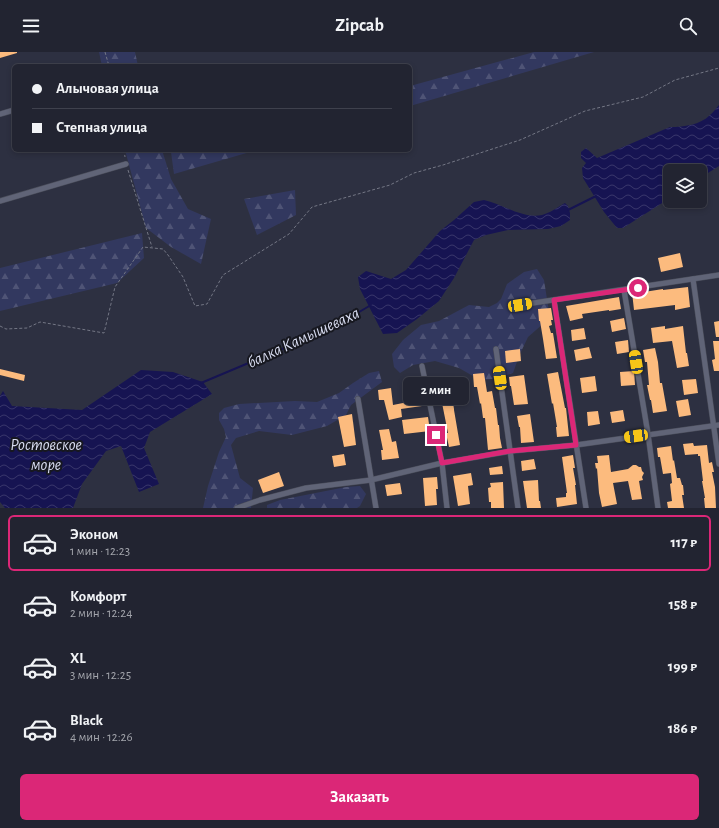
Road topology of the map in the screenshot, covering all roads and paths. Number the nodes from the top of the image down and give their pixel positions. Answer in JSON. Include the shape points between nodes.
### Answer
{"nodes":[{"id":1,"x":105,"y":52,"type":"edge"},
{"id":2,"x":108,"y":64,"type":"edge"},
{"id":3,"x":719,"y":68,"type":"edge"},
{"id":4,"x":12,"y":111,"type":"edge"},
{"id":5,"x":0,"y":114,"type":"edge"},
{"id":6,"x":124,"y":152,"type":"edge"},
{"id":7,"x":126,"y":164,"type":"junction"},
{"id":8,"x":0,"y":201,"type":"edge"},
{"id":9,"x":152,"y":248,"type":"junction"},
{"id":10,"x":719,"y":275,"type":"edge"},
{"id":11,"x":693,"y":279,"type":"junction"},
{"id":12,"x":624,"y":290,"type":"junction"},
{"id":13,"x":554,"y":300,"type":"junction"},
{"id":14,"x":520,"y":305,"type":"dead end"},
{"id":15,"x":0,"y":326,"type":"edge"},
{"id":16,"x":496,"y":349,"type":"dead end"},
{"id":17,"x":422,"y":366,"type":"dead end"},
{"id":18,"x":358,"y":399,"type":"dead end"},
{"id":19,"x":716,"y":425,"type":"edge"},
{"id":20,"x":648,"y":434,"type":"junction"},
{"id":21,"x":576,"y":445,"type":"junction"},
{"id":22,"x":510,"y":451,"type":"junction"},
{"id":23,"x":442,"y":463,"type":"junction"},
{"id":24,"x":719,"y":464,"type":"edge"},
{"id":25,"x":371,"y":480,"type":"junction"},
{"id":26,"x":237,"y":508,"type":"edge"},
{"id":27,"x":376,"y":508,"type":"edge"},
{"id":28,"x":448,"y":508,"type":"edge"},
{"id":29,"x":518,"y":508,"type":"edge"},
{"id":30,"x":586,"y":508,"type":"edge"},
{"id":31,"x":658,"y":508,"type":"edge"}],
"edges":[{"from":1,"to":2,"type":"path"},
{"from":3,"to":9,"type":"path","via":[[675,80],[643,97],[584,111],[520,140],[414,173],[390,185],[312,207],[289,234],[223,274],[207,304],[195,306],[183,277],[168,254],[163,249]]},
{"from":4,"to":5,"type":"street"},
{"from":6,"to":7,"type":"path"},
{"from":7,"to":8,"type":"street"},
{"from":7,"to":9,"type":"path"},
{"from":9,"to":15,"type":"path","via":[[143,247],[115,287],[104,333],[40,322],[27,328],[6,330]]},
{"from":10,"to":11,"type":"street"},
{"from":11,"to":12,"type":"street"},
{"from":11,"to":19,"type":"street"},
{"from":12,"to":13,"type":"street"},
{"from":12,"to":20,"type":"street"},
{"from":13,"to":14,"type":"street"},
{"from":13,"to":21,"type":"street"},
{"from":16,"to":22,"type":"street"},
{"from":17,"to":23,"type":"street"},
{"from":18,"to":25,"type":"street"},
{"from":19,"to":20,"type":"street"},
{"from":19,"to":24,"type":"street"},
{"from":20,"to":21,"type":"street"},
{"from":20,"to":31,"type":"street"},
{"from":21,"to":22,"type":"street"},
{"from":21,"to":30,"type":"street"},
{"from":22,"to":23,"type":"street"},
{"from":22,"to":29,"type":"street"},
{"from":23,"to":25,"type":"street"},
{"from":23,"to":28,"type":"street"},
{"from":25,"to":26,"type":"street","via":[[306,488]]},
{"from":25,"to":27,"type":"street"}]}
